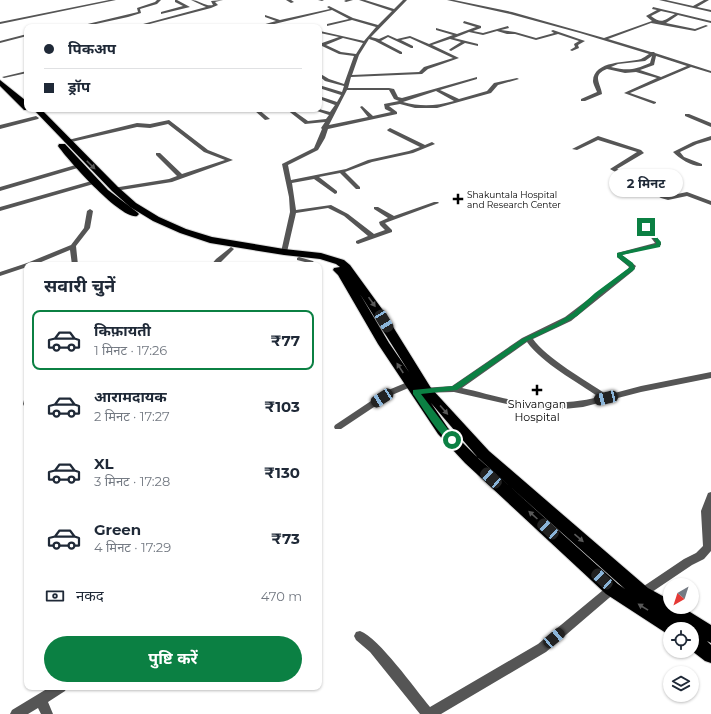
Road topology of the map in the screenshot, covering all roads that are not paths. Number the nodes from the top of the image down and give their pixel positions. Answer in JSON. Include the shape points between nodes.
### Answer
{"nodes":[{"id":1,"x":114,"y":0,"type":"edge"},
{"id":2,"x":159,"y":0,"type":"edge"},
{"id":3,"x":194,"y":0,"type":"edge"},
{"id":4,"x":221,"y":0,"type":"edge"},
{"id":5,"x":351,"y":0,"type":"edge"},
{"id":6,"x":361,"y":0,"type":"edge"},
{"id":7,"x":405,"y":0,"type":"edge"},
{"id":8,"x":449,"y":0,"type":"edge"},
{"id":9,"x":661,"y":0,"type":"edge"},
{"id":10,"x":678,"y":0,"type":"edge"},
{"id":11,"x":707,"y":0,"type":"edge"},
{"id":12,"x":346,"y":1,"type":"dead end"},
{"id":13,"x":176,"y":2,"type":"dead end"},
{"id":14,"x":674,"y":3,"type":"junction"},
{"id":15,"x":326,"y":5,"type":"dead end"},
{"id":16,"x":187,"y":6,"type":"junction"},
{"id":17,"x":210,"y":7,"type":"junction"},
{"id":18,"x":694,"y":7,"type":"junction"},
{"id":19,"x":653,"y":8,"type":"dead end"},
{"id":20,"x":333,"y":9,"type":"junction"},
{"id":21,"x":196,"y":10,"type":"junction"},
{"id":22,"x":660,"y":10,"type":"junction"},
{"id":23,"x":711,"y":11,"type":"edge"},
{"id":24,"x":395,"y":12,"type":"junction"},
{"id":25,"x":162,"y":13,"type":"dead end"},
{"id":26,"x":678,"y":14,"type":"junction"},
{"id":27,"x":266,"y":16,"type":"dead end"},
{"id":28,"x":352,"y":19,"type":"junction"},
{"id":29,"x":280,"y":21,"type":"junction"},
{"id":30,"x":464,"y":22,"type":"dead end"},
{"id":31,"x":656,"y":22,"type":"junction"},
{"id":32,"x":711,"y":22,"type":"edge"},
{"id":33,"x":0,"y":23,"type":"edge"},
{"id":34,"x":149,"y":23,"type":"joint"},
{"id":35,"x":662,"y":23,"type":"junction"},
{"id":36,"x":90,"y":24,"type":"edge"},
{"id":37,"x":145,"y":24,"type":"edge"},
{"id":38,"x":268,"y":24,"type":"edge"},
{"id":39,"x":328,"y":26,"type":"dead end"},
{"id":40,"x":706,"y":26,"type":"dead end"},
{"id":41,"x":379,"y":27,"type":"junction"},
{"id":42,"x":508,"y":27,"type":"dead end"},
{"id":43,"x":562,"y":27,"type":"junction"},
{"id":44,"x":437,"y":29,"type":"dead end"},
{"id":45,"x":496,"y":30,"type":"junction"},
{"id":46,"x":469,"y":31,"type":"junction"},
{"id":47,"x":322,"y":32,"type":"edge"},
{"id":48,"x":557,"y":33,"type":"junction"},
{"id":49,"x":457,"y":35,"type":"junction"},
{"id":50,"x":24,"y":36,"type":"edge"},
{"id":51,"x":343,"y":37,"type":"junction"},
{"id":52,"x":450,"y":38,"type":"junction"},
{"id":53,"x":605,"y":39,"type":"junction"},
{"id":54,"x":366,"y":40,"type":"junction"},
{"id":55,"x":377,"y":40,"type":"junction"},
{"id":56,"x":397,"y":40,"type":"junction"},
{"id":57,"x":0,"y":42,"type":"edge"},
{"id":58,"x":464,"y":42,"type":"junction"},
{"id":59,"x":322,"y":44,"type":"edge"},
{"id":60,"x":429,"y":45,"type":"junction"},
{"id":61,"x":477,"y":45,"type":"dead end"},
{"id":62,"x":322,"y":46,"type":"edge"},
{"id":63,"x":412,"y":47,"type":"dead end"},
{"id":64,"x":451,"y":50,"type":"dead end"},
{"id":65,"x":572,"y":50,"type":"dead end"},
{"id":66,"x":401,"y":53,"type":"dead end"},
{"id":67,"x":652,"y":54,"type":"junction"},
{"id":68,"x":357,"y":55,"type":"junction"},
{"id":69,"x":691,"y":66,"type":"junction"},
{"id":70,"x":606,"y":67,"type":"junction"},
{"id":71,"x":638,"y":71,"type":"junction"},
{"id":72,"x":711,"y":72,"type":"edge"},
{"id":73,"x":24,"y":73,"type":"edge"},
{"id":74,"x":322,"y":76,"type":"edge"},
{"id":75,"x":349,"y":76,"type":"junction"},
{"id":76,"x":1,"y":77,"type":"edge"},
{"id":77,"x":475,"y":78,"type":"dead end"},
{"id":78,"x":517,"y":78,"type":"dead end"},
{"id":79,"x":661,"y":78,"type":"junction"},
{"id":80,"x":322,"y":86,"type":"edge"},
{"id":81,"x":346,"y":90,"type":"junction"},
{"id":82,"x":437,"y":90,"type":"junction"},
{"id":83,"x":24,"y":96,"type":"edge"},
{"id":84,"x":322,"y":98,"type":"edge"},
{"id":85,"x":583,"y":100,"type":"dead end"},
{"id":86,"x":401,"y":101,"type":"junction"},
{"id":87,"x":459,"y":101,"type":"junction"},
{"id":88,"x":24,"y":103,"type":"edge"},
{"id":89,"x":654,"y":103,"type":"dead end"},
{"id":90,"x":337,"y":104,"type":"junction"},
{"id":91,"x":362,"y":107,"type":"dead end"},
{"id":92,"x":33,"y":112,"type":"edge"},
{"id":93,"x":36,"y":112,"type":"edge"},
{"id":94,"x":36,"y":112,"type":"edge"},
{"id":95,"x":259,"y":112,"type":"edge"},
{"id":96,"x":292,"y":112,"type":"edge"},
{"id":97,"x":322,"y":112,"type":"edge"},
{"id":98,"x":331,"y":114,"type":"junction"},
{"id":99,"x":686,"y":115,"type":"dead end"},
{"id":100,"x":371,"y":117,"type":"junction"},
{"id":101,"x":267,"y":119,"type":"dead end"},
{"id":102,"x":328,"y":120,"type":"junction"},
{"id":103,"x":711,"y":125,"type":"edge"},
{"id":104,"x":0,"y":127,"type":"edge"},
{"id":105,"x":324,"y":128,"type":"junction"},
{"id":106,"x":390,"y":130,"type":"dead end"},
{"id":107,"x":711,"y":138,"type":"edge"},
{"id":108,"x":67,"y":141,"type":"junction"},
{"id":109,"x":432,"y":144,"type":"dead end"},
{"id":110,"x":425,"y":147,"type":"junction"},
{"id":111,"x":575,"y":149,"type":"dead end"},
{"id":112,"x":158,"y":154,"type":"dead end"},
{"id":113,"x":700,"y":165,"type":"dead end"},
{"id":114,"x":79,"y":166,"type":"junction"},
{"id":115,"x":341,"y":171,"type":"junction"},
{"id":116,"x":181,"y":176,"type":"junction"},
{"id":117,"x":315,"y":177,"type":"junction"},
{"id":118,"x":95,"y":182,"type":"junction"},
{"id":119,"x":288,"y":182,"type":"junction"},
{"id":120,"x":358,"y":188,"type":"dead end"},
{"id":121,"x":0,"y":189,"type":"edge"},
{"id":122,"x":114,"y":189,"type":"junction"},
{"id":123,"x":335,"y":192,"type":"dead end"},
{"id":124,"x":436,"y":203,"type":"dead end"},
{"id":125,"x":711,"y":204,"type":"edge"},
{"id":126,"x":376,"y":208,"type":"dead end"},
{"id":127,"x":0,"y":209,"type":"edge"},
{"id":128,"x":90,"y":211,"type":"dead end"},
{"id":129,"x":293,"y":212,"type":"junction"},
{"id":130,"x":393,"y":218,"type":"junction"},
{"id":131,"x":646,"y":227,"type":"dead end"},
{"id":132,"x":373,"y":237,"type":"junction"},
{"id":133,"x":358,"y":242,"type":"dead end"},
{"id":134,"x":73,"y":246,"type":"junction"},
{"id":135,"x":231,"y":249,"type":"junction"},
{"id":136,"x":284,"y":252,"type":"junction"},
{"id":137,"x":300,"y":258,"type":"junction"},
{"id":138,"x":34,"y":262,"type":"edge"},
{"id":139,"x":75,"y":262,"type":"edge"},
{"id":140,"x":216,"y":262,"type":"edge"},
{"id":141,"x":311,"y":262,"type":"edge"},
{"id":142,"x":24,"y":266,"type":"edge"},
{"id":143,"x":0,"y":274,"type":"edge"},
{"id":144,"x":529,"y":339,"type":"junction"},
{"id":145,"x":711,"y":375,"type":"edge"},
{"id":146,"x":418,"y":389,"type":"junction"},
{"id":147,"x":454,"y":389,"type":"junction"},
{"id":148,"x":606,"y":398,"type":"junction"},
{"id":149,"x":338,"y":427,"type":"dead end"},
{"id":150,"x":711,"y":496,"type":"edge"},
{"id":151,"x":612,"y":589,"type":"junction"},
{"id":152,"x":642,"y":593,"type":"junction"},
{"id":153,"x":664,"y":622,"type":"edge"},
{"id":154,"x":711,"y":635,"type":"edge"},
{"id":155,"x":360,"y":636,"type":"dead end"},
{"id":156,"x":699,"y":646,"type":"edge"},
{"id":157,"x":711,"y":655,"type":"edge"},
{"id":158,"x":55,"y":690,"type":"edge"},
{"id":159,"x":40,"y":698,"type":"junction"},
{"id":160,"x":16,"y":714,"type":"edge"},
{"id":161,"x":47,"y":714,"type":"edge"},
{"id":162,"x":428,"y":714,"type":"edge"}],
"edges":[{"from":1,"to":33,"type":"street"},
{"from":2,"to":36,"type":"street","via":[[138,9],[140,12]]},
{"from":3,"to":17,"type":"street"},
{"from":4,"to":17,"type":"street","via":[[212,2],[217,5]]},
{"from":5,"to":12,"type":"street"},
{"from":6,"to":24,"type":"street"},
{"from":7,"to":24,"type":"street"},
{"from":8,"to":43,"type":"street"},
{"from":9,"to":14,"type":"street"},
{"from":10,"to":14,"type":"street"},
{"from":11,"to":18,"type":"street"},
{"from":13,"to":16,"type":"street"},
{"from":14,"to":18,"type":"street"},
{"from":15,"to":20,"type":"street"},
{"from":16,"to":21,"type":"street"},
{"from":16,"to":25,"type":"street"},
{"from":17,"to":21,"type":"street"},
{"from":18,"to":23,"type":"street"},
{"from":19,"to":22,"type":"street"},
{"from":20,"to":28,"type":"street"},
{"from":20,"to":29,"type":"street"},
{"from":21,"to":34,"type":"street"},
{"from":22,"to":26,"type":"street"},
{"from":22,"to":31,"type":"street","via":[[648,16]]},
{"from":24,"to":41,"type":"street"},
{"from":26,"to":32,"type":"street"},
{"from":26,"to":35,"type":"street"},
{"from":27,"to":29,"type":"street"},
{"from":28,"to":39,"type":"street"},
{"from":28,"to":41,"type":"street"},
{"from":29,"to":38,"type":"street"},
{"from":30,"to":46,"type":"street","via":[[480,27]]},
{"from":31,"to":35,"type":"street"},
{"from":31,"to":53,"type":"street"},
{"from":34,"to":37,"type":"street"},
{"from":35,"to":40,"type":"street","via":[[695,30]]},
{"from":41,"to":54,"type":"street"},
{"from":42,"to":45,"type":"street"},
{"from":43,"to":48,"type":"street","via":[[553,31]]},
{"from":43,"to":53,"type":"street"},
{"from":44,"to":49,"type":"street"},
{"from":45,"to":46,"type":"street","via":[[483,34]]},
{"from":45,"to":48,"type":"street","via":[[515,32],[536,39]]},
{"from":46,"to":49,"type":"street"},
{"from":47,"to":51,"type":"street"},
{"from":48,"to":65,"type":"street","via":[[583,41]]},
{"from":49,"to":52,"type":"street"},
{"from":50,"to":57,"type":"street"},
{"from":51,"to":54,"type":"street"},
{"from":51,"to":59,"type":"street"},
{"from":52,"to":58,"type":"street"},
{"from":52,"to":60,"type":"street"},
{"from":53,"to":67,"type":"street"},
{"from":54,"to":55,"type":"street"},
{"from":54,"to":68,"type":"street"},
{"from":55,"to":56,"type":"street","via":[[388,36]]},
{"from":55,"to":66,"type":"street"},
{"from":56,"to":60,"type":"street","via":[[410,37]]},
{"from":56,"to":63,"type":"street"},
{"from":58,"to":61,"type":"street"},
{"from":58,"to":64,"type":"street"},
{"from":60,"to":75,"type":"street","via":[[457,58],[426,68],[420,73]]},
{"from":62,"to":68,"type":"street","via":[[342,54]]},
{"from":67,"to":69,"type":"street"},
{"from":67,"to":70,"type":"street","via":[[643,60]]},
{"from":67,"to":71,"type":"street","via":[[652,64]]},
{"from":68,"to":75,"type":"street"},
{"from":69,"to":72,"type":"street"},
{"from":69,"to":79,"type":"street"},
{"from":70,"to":71,"type":"street","via":[[628,72]]},
{"from":70,"to":85,"type":"street","via":[[599,72],[595,82],[600,94]]},
{"from":71,"to":79,"type":"street"},
{"from":73,"to":76,"type":"street"},
{"from":74,"to":81,"type":"street"},
{"from":75,"to":81,"type":"street"},
{"from":76,"to":83,"type":"highway"},
{"from":76,"to":88,"type":"highway"},
{"from":77,"to":82,"type":"street"},
{"from":78,"to":87,"type":"street","via":[[494,85],[489,92]]},
{"from":79,"to":89,"type":"street","via":[[626,92]]},
{"from":80,"to":81,"type":"street"},
{"from":81,"to":86,"type":"street","via":[[388,89]]},
{"from":81,"to":90,"type":"street"},
{"from":82,"to":86,"type":"street"},
{"from":82,"to":87,"type":"street"},
{"from":84,"to":90,"type":"street"},
{"from":86,"to":87,"type":"street","via":[[409,107],[430,108]]},
{"from":86,"to":100,"type":"street","via":[[386,105],[395,113]]},
{"from":90,"to":98,"type":"street"},
{"from":91,"to":100,"type":"street"},
{"from":92,"to":104,"type":"street"},
{"from":93,"to":108,"type":"highway"},
{"from":94,"to":114,"type":"highway"},
{"from":95,"to":101,"type":"street"},
{"from":96,"to":102,"type":"street","via":[[307,123]]},
{"from":97,"to":98,"type":"street"},
{"from":98,"to":102,"type":"street"},
{"from":99,"to":103,"type":"street"},
{"from":100,"to":105,"type":"street"},
{"from":102,"to":105,"type":"street"},
{"from":105,"to":119,"type":"street","via":[[316,149],[285,164]]},
{"from":106,"to":110,"type":"street"},
{"from":107,"to":113,"type":"street","via":[[676,152],[682,158]]},
{"from":108,"to":116,"type":"street","via":[[137,125],[168,122],[209,153],[230,160]]},
{"from":108,"to":122,"type":"highway","one_way":true},
{"from":109,"to":110,"type":"street"},
{"from":110,"to":115,"type":"street"},
{"from":111,"to":125,"type":"street","via":[[598,138],[639,151],[641,153],[613,169],[663,197],[687,194]]},
{"from":112,"to":116,"type":"street"},
{"from":114,"to":118,"type":"highway"},
{"from":114,"to":121,"type":"street"},
{"from":115,"to":117,"type":"street"},
{"from":115,"to":120,"type":"street"},
{"from":116,"to":122,"type":"street","via":[[170,181]]},
{"from":117,"to":119,"type":"street"},
{"from":117,"to":123,"type":"street"},
{"from":118,"to":127,"type":"street"},
{"from":118,"to":135,"type":"highway","via":[[114,201],[145,222],[194,240]]},
{"from":119,"to":129,"type":"street"},
{"from":122,"to":136,"type":"highway","via":[[133,205],[183,231],[210,240]]},
{"from":124,"to":130,"type":"street"},
{"from":126,"to":130,"type":"street"},
{"from":128,"to":134,"type":"street","via":[[87,228]]},
{"from":129,"to":132,"type":"street","via":[[329,206],[346,215]]},
{"from":129,"to":136,"type":"street"},
{"from":130,"to":132,"type":"street","via":[[381,223],[390,231]]},
{"from":131,"to":144,"type":"street","via":[[659,242],[658,246],[619,254],[633,266],[632,270],[568,319]]},
{"from":132,"to":133,"type":"street"},
{"from":134,"to":138,"type":"street"},
{"from":134,"to":139,"type":"street"},
{"from":135,"to":137,"type":"highway"},
{"from":135,"to":140,"type":"street"},
{"from":136,"to":146,"type":"highway","one_way":true,"via":[[332,258],[346,267],[376,309]]},
{"from":137,"to":141,"type":"street"},
{"from":146,"to":137,"type":"highway","one_way":true,"via":[[342,273],[328,263]]},
{"from":142,"to":143,"type":"street"},
{"from":144,"to":147,"type":"street"},
{"from":144,"to":148,"type":"street","via":[[544,355]]},
{"from":145,"to":148,"type":"street"},
{"from":146,"to":147,"type":"street"},
{"from":146,"to":149,"type":"street","via":[[389,393]]},
{"from":151,"to":146,"type":"highway","one_way":true,"via":[[470,459],[443,431]]},
{"from":146,"to":152,"type":"highway","one_way":true,"via":[[484,455]]},
{"from":147,"to":148,"type":"street","via":[[536,406],[583,404]]},
{"from":150,"to":152,"type":"street","via":[[706,511],[708,547],[700,556]]},
{"from":153,"to":151,"type":"highway","one_way":true},
{"from":151,"to":162,"type":"street","via":[[542,648]]},
{"from":152,"to":154,"type":"highway"},
{"from":155,"to":162,"type":"street","via":[[374,648]]},
{"from":156,"to":157,"type":"highway"},
{"from":158,"to":159,"type":"street"},
{"from":159,"to":160,"type":"street"},
{"from":159,"to":161,"type":"street"}]}
